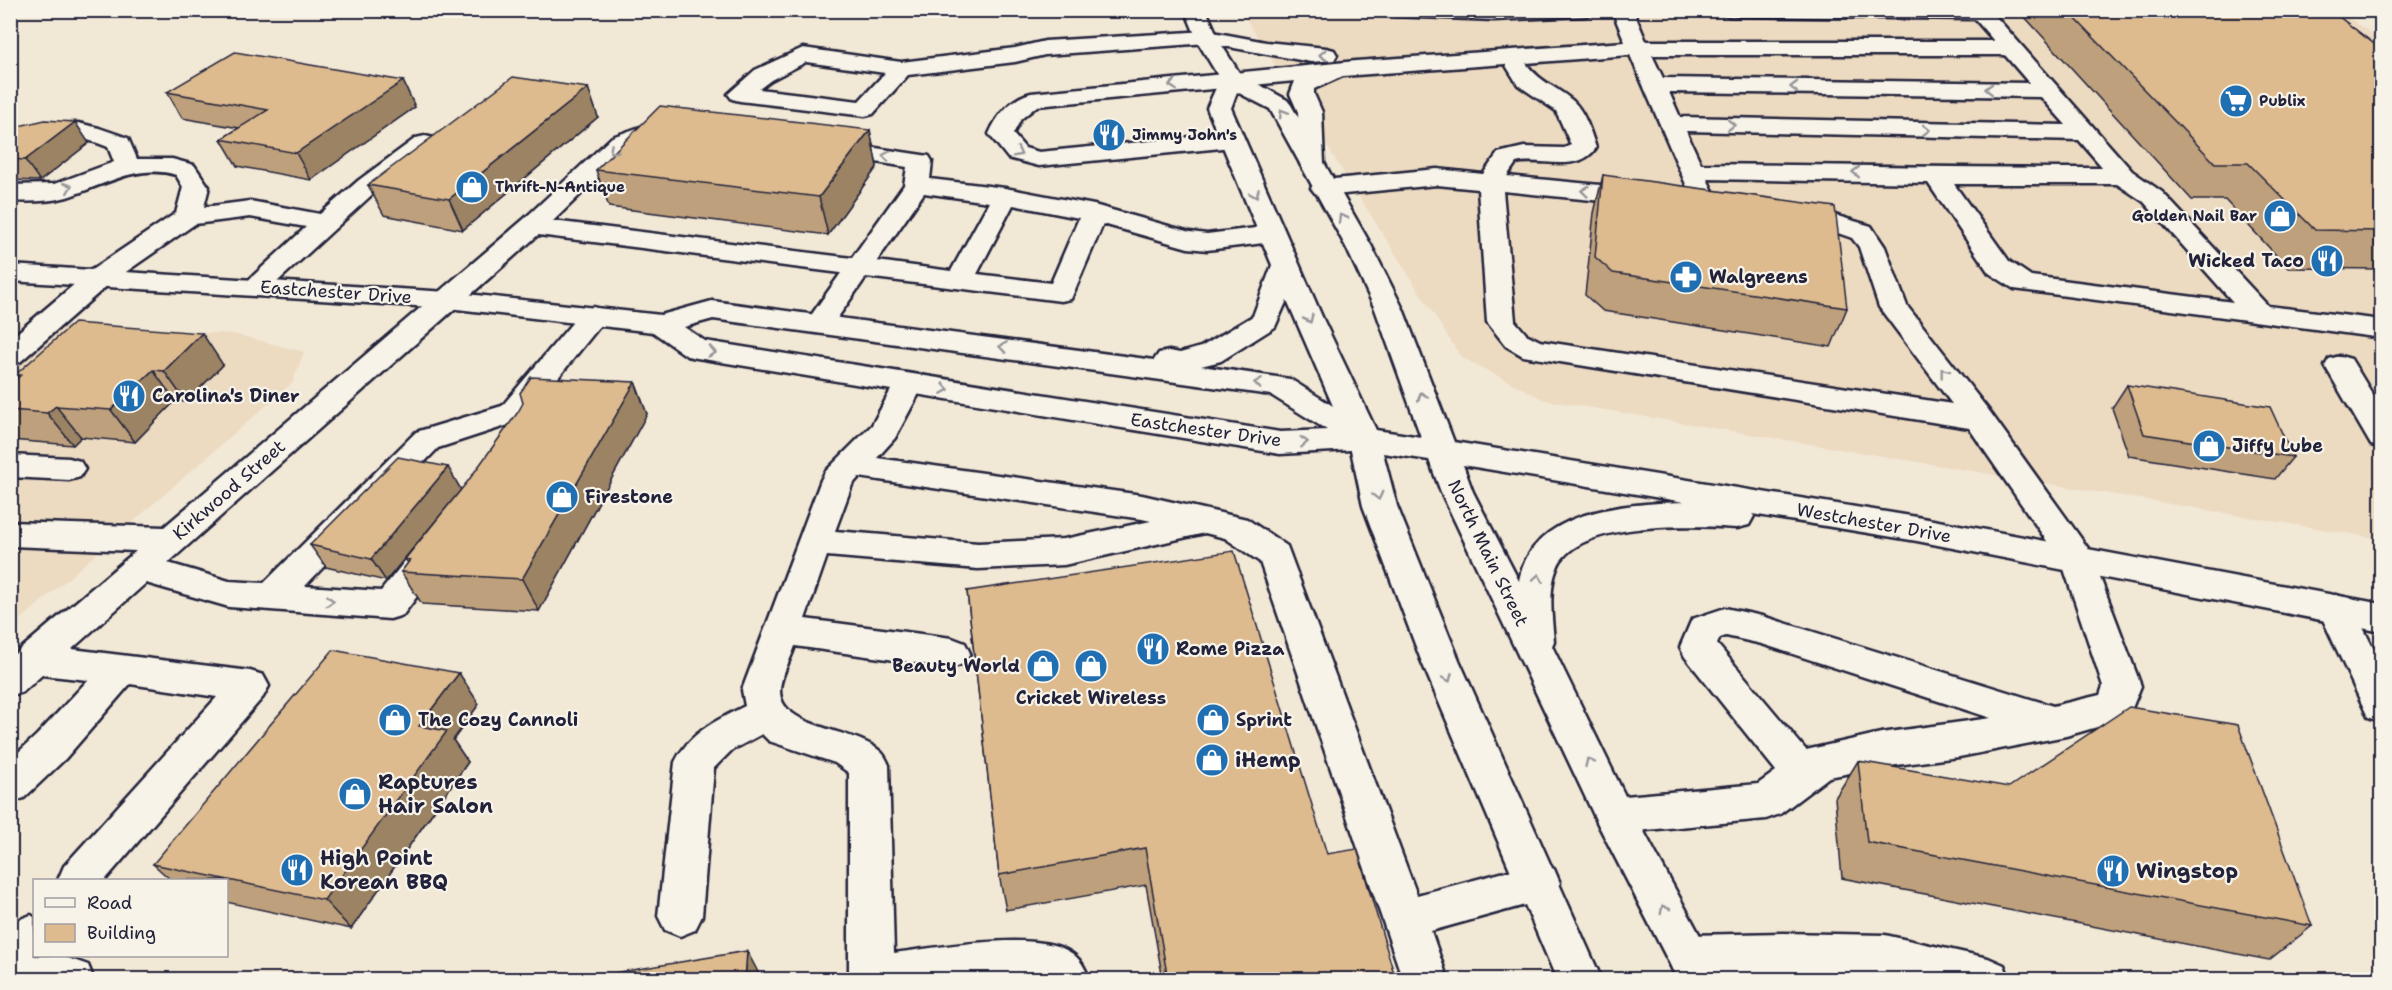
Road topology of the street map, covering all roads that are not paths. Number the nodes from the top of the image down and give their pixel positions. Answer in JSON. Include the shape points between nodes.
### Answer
{"nodes":[{"id":1,"x":1195,"y":10,"type":"edge"},
{"id":2,"x":1394,"y":10,"type":"edge"},
{"id":3,"x":1584,"y":10,"type":"edge"},
{"id":4,"x":1622,"y":10,"type":"edge"},
{"id":5,"x":1730,"y":10,"type":"edge"},
{"id":6,"x":1574,"y":11,"type":"edge"},
{"id":7,"x":1979,"y":12,"type":"edge"},
{"id":8,"x":1207,"y":37,"type":"junction"},
{"id":9,"x":1636,"y":41,"type":"junction"},
{"id":10,"x":2011,"y":48,"type":"junction"},
{"id":11,"x":1511,"y":57,"type":"junction"},
{"id":12,"x":1356,"y":68,"type":"junction"},
{"id":13,"x":901,"y":69,"type":"junction"},
{"id":14,"x":1231,"y":79,"type":"junction"},
{"id":15,"x":1656,"y":85,"type":"junction"},
{"id":16,"x":2048,"y":90,"type":"junction"},
{"id":17,"x":1672,"y":124,"type":"junction"},
{"id":18,"x":440,"y":132,"type":"edge"},
{"id":19,"x":2086,"y":133,"type":"junction"},
{"id":20,"x":697,"y":134,"type":"edge"},
{"id":21,"x":1232,"y":140,"type":"junction"},
{"id":22,"x":10,"y":144,"type":"edge"},
{"id":23,"x":811,"y":146,"type":"edge"},
{"id":24,"x":128,"y":167,"type":"junction"},
{"id":25,"x":1692,"y":171,"type":"junction"},
{"id":26,"x":1318,"y":176,"type":"junction"},
{"id":27,"x":1936,"y":176,"type":"junction"},
{"id":28,"x":2124,"y":176,"type":"junction"},
{"id":29,"x":1490,"y":182,"type":"junction"},
{"id":30,"x":917,"y":185,"type":"junction"},
{"id":31,"x":10,"y":193,"type":"edge"},
{"id":32,"x":1005,"y":196,"type":"junction"},
{"id":33,"x":1765,"y":212,"type":"edge"},
{"id":34,"x":1095,"y":213,"type":"junction"},
{"id":35,"x":188,"y":217,"type":"junction"},
{"id":36,"x":325,"y":223,"type":"junction"},
{"id":37,"x":532,"y":226,"type":"junction"},
{"id":38,"x":1272,"y":234,"type":"junction"},
{"id":39,"x":1286,"y":265,"type":"junction"},
{"id":40,"x":858,"y":267,"type":"junction"},
{"id":41,"x":10,"y":273,"type":"edge"},
{"id":42,"x":100,"y":276,"type":"junction"},
{"id":43,"x":960,"y":280,"type":"junction"},
{"id":44,"x":255,"y":287,"type":"junction"},
{"id":45,"x":448,"y":300,"type":"junction"},
{"id":46,"x":2259,"y":314,"type":"junction"},
{"id":47,"x":593,"y":316,"type":"junction"},
{"id":48,"x":661,"y":324,"type":"junction"},
{"id":49,"x":819,"y":324,"type":"junction"},
{"id":50,"x":2382,"y":330,"type":"edge"},
{"id":51,"x":1034,"y":352,"type":"junction"},
{"id":52,"x":10,"y":355,"type":"edge"},
{"id":53,"x":2340,"y":366,"type":"dead end"},
{"id":54,"x":909,"y":384,"type":"junction"},
{"id":55,"x":1979,"y":418,"type":"junction"},
{"id":56,"x":2382,"y":437,"type":"edge"},
{"id":57,"x":1364,"y":439,"type":"junction"},
{"id":58,"x":1442,"y":450,"type":"junction"},
{"id":59,"x":851,"y":465,"type":"junction"},
{"id":60,"x":10,"y":466,"type":"edge"},
{"id":61,"x":69,"y":469,"type":"dead end"},
{"id":62,"x":456,"y":522,"type":"edge"},
{"id":63,"x":1206,"y":522,"type":"junction"},
{"id":64,"x":1917,"y":529,"type":"junction"},
{"id":65,"x":10,"y":534,"type":"edge"},
{"id":66,"x":172,"y":540,"type":"junction"},
{"id":67,"x":814,"y":542,"type":"junction"},
{"id":68,"x":2078,"y":560,"type":"junction"},
{"id":69,"x":140,"y":568,"type":"junction"},
{"id":70,"x":272,"y":597,"type":"junction"},
{"id":71,"x":2336,"y":609,"type":"junction"},
{"id":72,"x":2382,"y":618,"type":"edge"},
{"id":73,"x":782,"y":630,"type":"junction"},
{"id":74,"x":952,"y":653,"type":"dead end"},
{"id":75,"x":1539,"y":657,"type":"junction"},
{"id":76,"x":122,"y":668,"type":"junction"},
{"id":77,"x":22,"y":670,"type":"edge"},
{"id":78,"x":2382,"y":706,"type":"edge"},
{"id":79,"x":766,"y":714,"type":"junction"},
{"id":80,"x":2053,"y":722,"type":"junction"},
{"id":81,"x":1803,"y":775,"type":"junction"},
{"id":82,"x":10,"y":786,"type":"edge"},
{"id":83,"x":1614,"y":815,"type":"junction"},
{"id":84,"x":80,"y":879,"type":"edge"},
{"id":85,"x":1539,"y":883,"type":"junction"},
{"id":86,"x":680,"y":916,"type":"dead end"},
{"id":87,"x":1405,"y":918,"type":"junction"},
{"id":88,"x":1834,"y":967,"type":"edge"},
{"id":89,"x":1696,"y":968,"type":"edge"},
{"id":90,"x":10,"y":979,"type":"edge"},
{"id":91,"x":872,"y":979,"type":"edge"},
{"id":92,"x":72,"y":980,"type":"edge"},
{"id":93,"x":1068,"y":980,"type":"edge"},
{"id":94,"x":1426,"y":980,"type":"edge"},
{"id":95,"x":1580,"y":980,"type":"edge"},
{"id":96,"x":1988,"y":980,"type":"edge"}],
"edges":[{"from":1,"to":8,"type":"main road"},
{"from":2,"to":6,"type":"main road","via":[[1494,14]]},
{"from":3,"to":6,"type":"main road"},
{"from":4,"to":9,"type":"main road"},
{"from":5,"to":7,"type":"main road"},
{"from":7,"to":10,"type":"main road"},
{"from":9,"to":8,"type":"main road","one_way":true,"via":[[1311,55]]},
{"from":8,"to":13,"type":"main road","via":[[1045,48]]},
{"from":8,"to":14,"type":"main road"},
{"from":9,"to":10,"type":"main road"},
{"from":9,"to":11,"type":"main road"},
{"from":9,"to":15,"type":"main road"},
{"from":10,"to":16,"type":"main road"},
{"from":11,"to":12,"type":"main road"},
{"from":11,"to":29,"type":"main road","via":[[1526,80],[1566,107],[1584,148],[1568,156],[1524,154],[1507,158]]},
{"from":12,"to":14,"type":"main road"},
{"from":12,"to":26,"type":"main road","via":[[1303,84]]},
{"from":13,"to":13,"type":"main road","via":[[865,109],[740,94],[763,75],[803,55]]},
{"from":14,"to":21,"type":"main road","via":[[1218,108]]},
{"from":14,"to":21,"type":"main road","one_way":true,"via":[[1031,100],[1011,116],[1001,134],[1008,148],[1024,157],[1039,159]]},
{"from":26,"to":14,"type":"main road","name":"North Main Street","one_way":true,"via":[[1279,105]]},
{"from":16,"to":15,"type":"main road","one_way":true},
{"from":15,"to":17,"type":"main road"},
{"from":16,"to":19,"type":"main road"},
{"from":17,"to":19,"type":"main road","one_way":true},
{"from":17,"to":25,"type":"main road"},
{"from":18,"to":36,"type":"main road","via":[[368,185]]},
{"from":19,"to":28,"type":"main road"},
{"from":20,"to":37,"type":"main road","name":"Kirkwood Street","one_way":true,"via":[[640,134],[621,142]]},
{"from":21,"to":38,"type":"main road","one_way":true},
{"from":22,"to":24,"type":"main road","via":[[42,131],[103,135],[119,143]]},
{"from":30,"to":23,"type":"main road","one_way":true,"via":[[920,161]]},
{"from":31,"to":24,"type":"main road","one_way":true,"via":[[59,191]]},
{"from":24,"to":35,"type":"main road","via":[[172,166],[184,170],[196,187]]},
{"from":27,"to":25,"type":"main road","one_way":true,"via":[[1891,172]]},
{"from":25,"to":29,"type":"main road","one_way":true,"via":[[1692,203]]},
{"from":26,"to":29,"type":"main road","via":[[1437,177]]},
{"from":58,"to":26,"type":"main road","name":"North Main Street","one_way":true,"via":[[1389,309]]},
{"from":27,"to":28,"type":"main road"},
{"from":27,"to":46,"type":"main road","via":[[1999,267],[2024,283]]},
{"from":28,"to":46,"type":"main road","via":[[2153,198]]},
{"from":29,"to":55,"type":"main road","via":[[1501,322],[1525,345]]},
{"from":30,"to":32,"type":"main road"},
{"from":30,"to":40,"type":"main road"},
{"from":32,"to":34,"type":"main road"},
{"from":32,"to":43,"type":"main road"},
{"from":55,"to":33,"type":"main road","one_way":true,"via":[[1893,307],[1872,247],[1862,232],[1824,220]]},
{"from":34,"to":38,"type":"main road","via":[[1188,240],[1207,242]]},
{"from":34,"to":43,"type":"main road","via":[[1061,293]]},
{"from":35,"to":36,"type":"main road","via":[[250,209]]},
{"from":35,"to":42,"type":"main road"},
{"from":36,"to":44,"type":"main road"},
{"from":37,"to":40,"type":"main road"},
{"from":37,"to":45,"type":"main road","name":"Kirkwood Street"},
{"from":38,"to":39,"type":"main road"},
{"from":39,"to":51,"type":"main road","via":[[1265,321],[1211,354],[1180,362],[1063,345]]},
{"from":39,"to":57,"type":"main road","one_way":true},
{"from":40,"to":43,"type":"main road"},
{"from":40,"to":49,"type":"main road"},
{"from":41,"to":42,"type":"main road","name":"Eastchester Drive"},
{"from":42,"to":44,"type":"main road","name":"Eastchester Drive"},
{"from":42,"to":52,"type":"main road"},
{"from":44,"to":45,"type":"main road","name":"Eastchester Drive"},
{"from":45,"to":47,"type":"main road","name":"Eastchester Drive"},
{"from":45,"to":66,"type":"main road","name":"Kirkwood Street"},
{"from":46,"to":50,"type":"main road"},
{"from":47,"to":48,"type":"main road","name":"Eastchester Drive"},
{"from":47,"to":70,"type":"main road","via":[[516,430],[427,440]]},
{"from":48,"to":49,"type":"main road","name":"Eastchester Drive","via":[[712,310]]},
{"from":48,"to":54,"type":"main road","name":"Eastchester Drive","one_way":true,"via":[[697,349]]},
{"from":51,"to":49,"type":"main road","name":"Eastchester Drive","one_way":true},
{"from":57,"to":51,"type":"main road","name":"Eastchester Drive","one_way":true,"via":[[1279,386]]},
{"from":53,"to":56,"type":"main road"},
{"from":54,"to":57,"type":"main road","name":"Eastchester Drive","one_way":true,"via":[[1280,443]]},
{"from":54,"to":59,"type":"main road","via":[[884,431]]},
{"from":55,"to":68,"type":"main road"},
{"from":57,"to":58,"type":"main road","name":"Westchester Drive"},
{"from":57,"to":85,"type":"main road","one_way":true,"via":[[1380,506],[1440,660]]},
{"from":58,"to":64,"type":"main road","name":"Westchester Drive"},
{"from":58,"to":75,"type":"main road","name":"North Main Street","via":[[1456,492]]},
{"from":59,"to":63,"type":"main road","via":[[1142,507]]},
{"from":59,"to":67,"type":"main road","via":[[837,480]]},
{"from":60,"to":61,"type":"main road"},
{"from":70,"to":62,"type":"main road","one_way":true,"via":[[390,605]]},
{"from":63,"to":67,"type":"main road","via":[[1064,552],[978,556]]},
{"from":63,"to":87,"type":"main road","via":[[1235,528],[1275,555]]},
{"from":64,"to":68,"type":"main road","name":"Westchester Drive"},
{"from":75,"to":64,"type":"main road","one_way":true,"via":[[1533,620],[1542,559],[1560,539],[1602,521],[1731,515]]},
{"from":65,"to":66,"type":"main road"},
{"from":66,"to":69,"type":"main road","name":"Kirkwood Street"},
{"from":67,"to":73,"type":"main road"},
{"from":68,"to":71,"type":"main road","name":"Westchester Drive"},
{"from":68,"to":80,"type":"main road","via":[[2122,686],[2114,707]]},
{"from":69,"to":70,"type":"main road","via":[[230,594]]},
{"from":69,"to":77,"type":"main road","name":"Kirkwood Street"},
{"from":71,"to":72,"type":"main road","name":"Westchester Drive"},
{"from":71,"to":78,"type":"main road"},
{"from":73,"to":74,"type":"main road"},
{"from":73,"to":79,"type":"main road","via":[[761,690]]},
{"from":83,"to":75,"type":"main road","name":"North Main Street","one_way":true},
{"from":76,"to":77,"type":"main road"},
{"from":76,"to":82,"type":"main road"},
{"from":76,"to":84,"type":"main road","via":[[250,686]]},
{"from":79,"to":86,"type":"main road","via":[[718,738],[695,762]]},
{"from":79,"to":91,"type":"main road","via":[[783,730],[848,751],[869,765]]},
{"from":80,"to":81,"type":"main road","via":[[1819,762]]},
{"from":80,"to":81,"type":"main road","via":[[1762,630],[1725,622],[1705,629],[1698,647]]},
{"from":81,"to":83,"type":"main road","via":[[1766,801]]},
{"from":89,"to":83,"type":"main road","name":"North Main Street","one_way":true},
{"from":85,"to":87,"type":"main road"},
{"from":85,"to":95,"type":"main road"},
{"from":87,"to":94,"type":"main road"},
{"from":88,"to":89,"type":"main road"},
{"from":88,"to":96,"type":"main road","via":[[1885,956]]},
{"from":90,"to":92,"type":"main road","via":[[51,974]]},
{"from":91,"to":93,"type":"main road","via":[[995,962],[1053,966]]}]}
